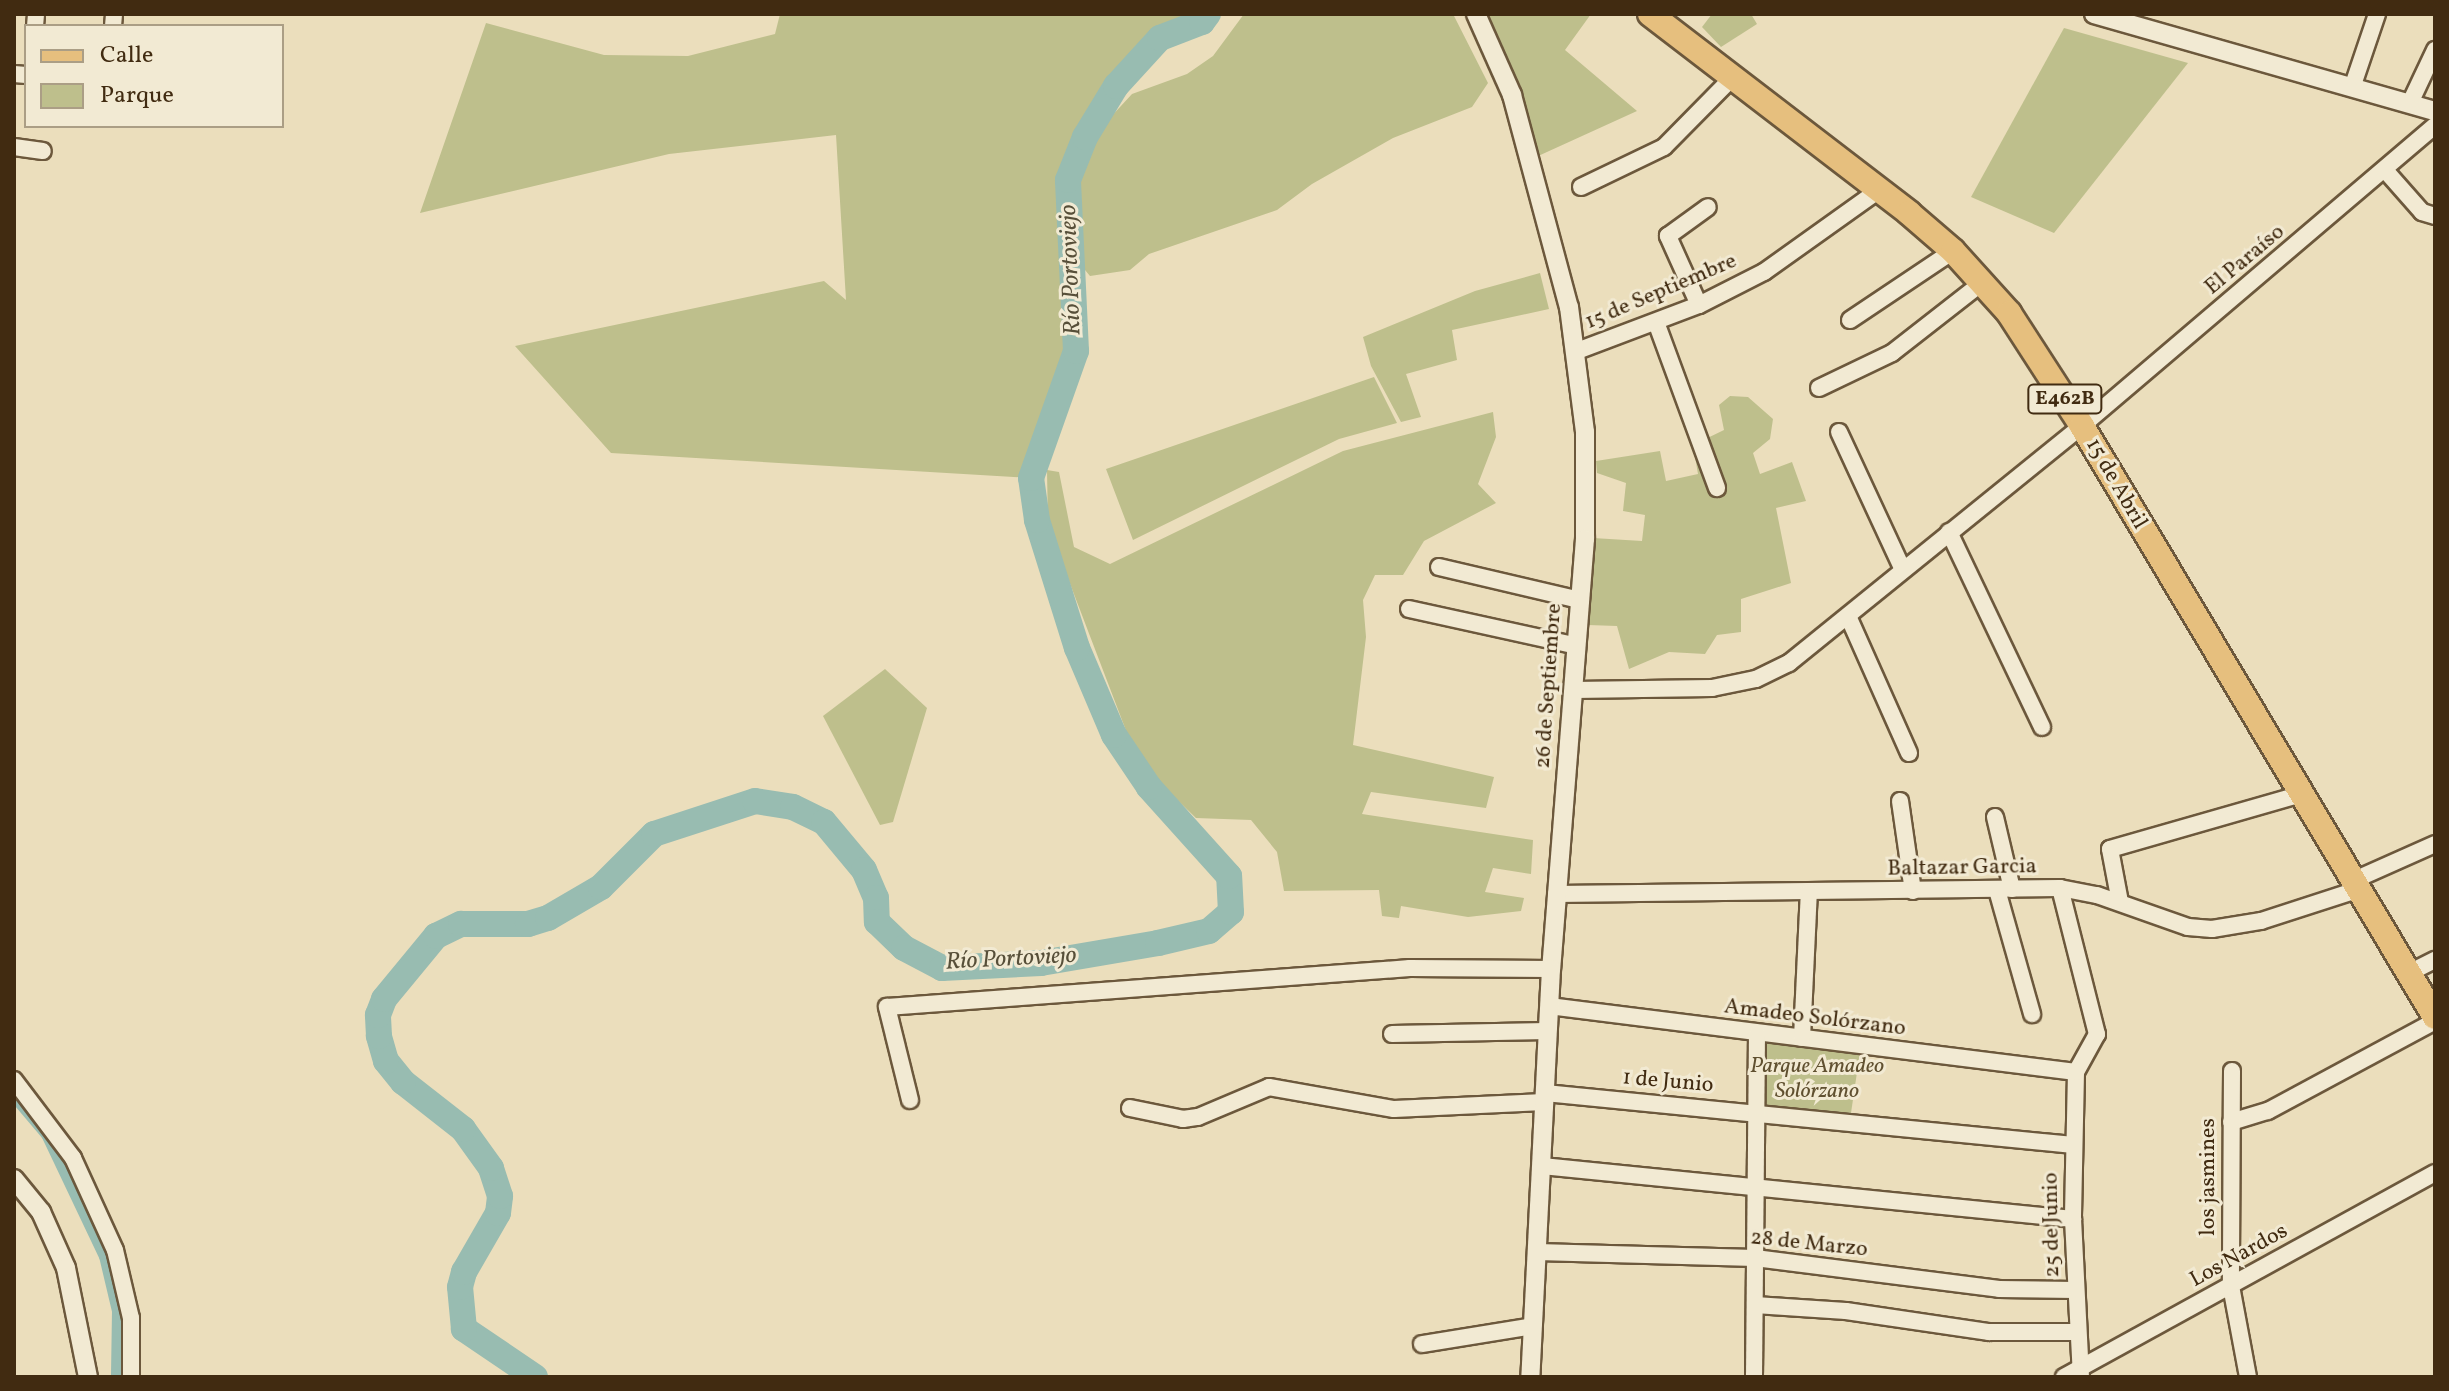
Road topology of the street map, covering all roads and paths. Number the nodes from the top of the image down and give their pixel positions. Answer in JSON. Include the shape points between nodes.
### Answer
{"nodes":[{"id":1,"x":1476,"y":14,"type":"edge"},
{"id":2,"x":1650,"y":14,"type":"edge"},
{"id":3,"x":2094,"y":14,"type":"edge"},
{"id":4,"x":2377,"y":14,"type":"edge"},
{"id":5,"x":2140,"y":20,"type":"edge"},
{"id":6,"x":2435,"y":50,"type":"edge"},
{"id":7,"x":1732,"y":78,"type":"junction"},
{"id":8,"x":2353,"y":85,"type":"junction"},
{"id":9,"x":2410,"y":103,"type":"junction"},
{"id":10,"x":2435,"y":111,"type":"edge"},
{"id":11,"x":2435,"y":126,"type":"edge"},
{"id":12,"x":14,"y":147,"type":"edge"},
{"id":13,"x":43,"y":151,"type":"dead end"},
{"id":14,"x":2385,"y":170,"type":"junction"},
{"id":15,"x":1581,"y":187,"type":"dead end"},
{"id":16,"x":1879,"y":190,"type":"junction"},
{"id":17,"x":1708,"y":207,"type":"dead end"},
{"id":18,"x":2428,"y":214,"type":"edge"},
{"id":19,"x":2435,"y":229,"type":"edge"},
{"id":20,"x":1953,"y":251,"type":"junction"},
{"id":21,"x":1983,"y":282,"type":"junction"},
{"id":22,"x":1699,"y":305,"type":"junction"},
{"id":23,"x":1850,"y":320,"type":"dead end"},
{"id":24,"x":1656,"y":322,"type":"junction"},
{"id":25,"x":1577,"y":351,"type":"junction"},
{"id":26,"x":1819,"y":388,"type":"dead end"},
{"id":27,"x":2082,"y":426,"type":"junction"},
{"id":28,"x":1839,"y":432,"type":"dead end"},
{"id":29,"x":1717,"y":488,"type":"dead end"},
{"id":30,"x":1949,"y":532,"type":"junction"},
{"id":31,"x":1439,"y":567,"type":"dead end"},
{"id":32,"x":1903,"y":570,"type":"junction"},
{"id":33,"x":1580,"y":600,"type":"junction"},
{"id":34,"x":1409,"y":609,"type":"dead end"},
{"id":35,"x":1848,"y":616,"type":"junction"},
{"id":36,"x":1577,"y":646,"type":"junction"},
{"id":37,"x":1574,"y":690,"type":"junction"},
{"id":38,"x":2042,"y":727,"type":"dead end"},
{"id":39,"x":1909,"y":753,"type":"dead end"},
{"id":40,"x":2302,"y":794,"type":"junction"},
{"id":41,"x":1900,"y":801,"type":"dead end"},
{"id":42,"x":1995,"y":817,"type":"dead end"},
{"id":43,"x":2435,"y":844,"type":"edge"},
{"id":44,"x":2354,"y":886,"type":"junction"},
{"id":45,"x":2060,"y":888,"type":"junction"},
{"id":46,"x":2004,"y":890,"type":"junction"},
{"id":47,"x":1913,"y":891,"type":"junction"},
{"id":48,"x":1809,"y":892,"type":"junction"},
{"id":49,"x":1556,"y":894,"type":"junction"},
{"id":50,"x":2120,"y":902,"type":"junction"},
{"id":51,"x":2435,"y":960,"type":"edge"},
{"id":52,"x":1551,"y":969,"type":"junction"},
{"id":53,"x":2409,"y":973,"type":"junction"},
{"id":54,"x":1549,"y":1006,"type":"junction"},
{"id":55,"x":2032,"y":1014,"type":"dead end"},
{"id":56,"x":2435,"y":1019,"type":"edge"},
{"id":57,"x":1547,"y":1031,"type":"junction"},
{"id":58,"x":1392,"y":1034,"type":"dead end"},
{"id":59,"x":1757,"y":1034,"type":"junction"},
{"id":60,"x":1802,"y":1038,"type":"junction"},
{"id":61,"x":2232,"y":1071,"type":"dead end"},
{"id":62,"x":2076,"y":1072,"type":"junction"},
{"id":63,"x":14,"y":1080,"type":"edge"},
{"id":64,"x":1545,"y":1098,"type":"junction"},
{"id":65,"x":910,"y":1100,"type":"dead end"},
{"id":66,"x":1130,"y":1108,"type":"dead end"},
{"id":67,"x":1756,"y":1112,"type":"junction"},
{"id":68,"x":2231,"y":1122,"type":"junction"},
{"id":69,"x":2073,"y":1145,"type":"junction"},
{"id":70,"x":1542,"y":1166,"type":"junction"},
{"id":71,"x":2435,"y":1173,"type":"edge"},
{"id":72,"x":14,"y":1179,"type":"edge"},
{"id":73,"x":1755,"y":1185,"type":"junction"},
{"id":74,"x":2073,"y":1219,"type":"junction"},
{"id":75,"x":1537,"y":1252,"type":"junction"},
{"id":76,"x":1755,"y":1258,"type":"junction"},
{"id":77,"x":2231,"y":1286,"type":"junction"},
{"id":78,"x":2075,"y":1290,"type":"junction"},
{"id":79,"x":1755,"y":1305,"type":"junction"},
{"id":80,"x":1533,"y":1326,"type":"junction"},
{"id":81,"x":2077,"y":1332,"type":"junction"},
{"id":82,"x":1422,"y":1344,"type":"dead end"},
{"id":83,"x":2080,"y":1373,"type":"edge"},
{"id":84,"x":88,"y":1377,"type":"edge"},
{"id":85,"x":131,"y":1377,"type":"edge"},
{"id":86,"x":1530,"y":1377,"type":"edge"},
{"id":87,"x":1754,"y":1377,"type":"edge"},
{"id":88,"x":2064,"y":1377,"type":"edge"},
{"id":89,"x":2248,"y":1377,"type":"edge"}],
"edges":[{"from":1,"to":25,"type":"street","name":"26 de Septiembre","via":[[1512,95]]},
{"from":2,"to":7,"type":"main road","name":"15 de Abril","number":"E462B"},
{"from":3,"to":5,"type":"street"},
{"from":4,"to":8,"type":"street"},
{"from":5,"to":8,"type":"street"},
{"from":6,"to":9,"type":"street"},
{"from":7,"to":15,"type":"street","via":[[1664,147]]},
{"from":7,"to":16,"type":"main road","name":"15 de Abril","number":"E462B"},
{"from":8,"to":9,"type":"street"},
{"from":9,"to":10,"type":"street"},
{"from":11,"to":14,"type":"street","name":"El Paraíso"},
{"from":12,"to":13,"type":"street"},
{"from":14,"to":18,"type":"street"},
{"from":14,"to":27,"type":"street","name":"El Paraíso"},
{"from":16,"to":20,"type":"main road","name":"15 de Abril","number":"E462B"},
{"from":16,"to":22,"type":"street","name":"15 de Septiembre","via":[[1764,272]]},
{"from":17,"to":22,"type":"street","via":[[1668,236]]},
{"from":18,"to":19,"type":"street"},
{"from":20,"to":21,"type":"main road","name":"15 de Abril","number":"E462B"},
{"from":20,"to":23,"type":"street"},
{"from":21,"to":26,"type":"street","via":[[1892,353]]},
{"from":21,"to":27,"type":"main road","name":"15 de Abril","number":"E462B"},
{"from":22,"to":24,"type":"street","name":"15 de Septiembre"},
{"from":24,"to":25,"type":"street","name":"15 de Septiembre"},
{"from":24,"to":29,"type":"street"},
{"from":25,"to":33,"type":"street","name":"26 de Septiembre","via":[[1586,480]]},
{"from":27,"to":30,"type":"street","name":"El Paraíso"},
{"from":27,"to":40,"type":"main road","name":"15 de Abril","number":"E462B"},
{"from":28,"to":32,"type":"street"},
{"from":30,"to":32,"type":"street","name":"El Paraíso"},
{"from":30,"to":38,"type":"street"},
{"from":31,"to":33,"type":"street"},
{"from":32,"to":35,"type":"street","name":"El Paraíso"},
{"from":33,"to":36,"type":"street","name":"26 de Septiembre"},
{"from":34,"to":36,"type":"street"},
{"from":35,"to":37,"type":"street","name":"El Paraíso","via":[[1805,652],[1756,679],[1682,691]]},
{"from":35,"to":39,"type":"street"},
{"from":36,"to":37,"type":"street","name":"26 de Septiembre"},
{"from":37,"to":49,"type":"street","name":"26 de Septiembre"},
{"from":40,"to":44,"type":"main road","name":"15 de Abril","number":"E462B"},
{"from":40,"to":50,"type":"street","via":[[2110,849]]},
{"from":41,"to":47,"type":"street"},
{"from":42,"to":46,"type":"street"},
{"from":43,"to":44,"type":"street","name":"Baltazar Garcia"},
{"from":44,"to":50,"type":"street","name":"Baltazar Garcia","via":[[2261,921],[2212,929],[2171,922]]},
{"from":44,"to":53,"type":"main road","name":"15 de Abril","number":"E462B"},
{"from":45,"to":46,"type":"street","name":"Baltazar Garcia"},
{"from":45,"to":50,"type":"street","name":"Baltazar Garcia"},
{"from":45,"to":62,"type":"street","via":[[2097,1034]]},
{"from":46,"to":47,"type":"street","name":"Baltazar Garcia"},
{"from":46,"to":55,"type":"street"},
{"from":47,"to":48,"type":"street","name":"Baltazar Garcia"},
{"from":48,"to":49,"type":"street","name":"Baltazar Garcia"},
{"from":48,"to":60,"type":"street"},
{"from":49,"to":52,"type":"street","name":"26 de Septiembre"},
{"from":51,"to":53,"type":"street"},
{"from":52,"to":54,"type":"street","name":"26 de Septiembre"},
{"from":52,"to":65,"type":"street","via":[[1410,968],[887,1007]]},
{"from":53,"to":56,"type":"main road","name":"15 de Abril","number":"E462B"},
{"from":54,"to":57,"type":"street","name":"26 de Septiembre"},
{"from":54,"to":59,"type":"street","name":"Amadeo Solórzano"},
{"from":56,"to":68,"type":"street","via":[[2268,1111]]},
{"from":57,"to":58,"type":"street"},
{"from":57,"to":64,"type":"street","name":"26 de Septiembre"},
{"from":59,"to":60,"type":"street","name":"Amadeo Solórzano"},
{"from":59,"to":67,"type":"street"},
{"from":60,"to":62,"type":"street","name":"Amadeo Solórzano"},
{"from":61,"to":68,"type":"street","name":"los jasmines"},
{"from":62,"to":69,"type":"street","name":"25 de Junio"},
{"from":63,"to":85,"type":"street","via":[[73,1158],[115,1250],[131,1318]]},
{"from":64,"to":66,"type":"street","name":"1 de Junio","via":[[1394,1109],[1269,1087],[1198,1117]]},
{"from":64,"to":67,"type":"street","name":"1 de Junio"},
{"from":64,"to":70,"type":"street","name":"26 de Septiembre"},
{"from":67,"to":69,"type":"street","name":"1 de Junio"},
{"from":67,"to":73,"type":"street"},
{"from":68,"to":77,"type":"street","name":"los jasmines"},
{"from":69,"to":74,"type":"street","name":"25 de Junio"},
{"from":70,"to":73,"type":"street"},
{"from":70,"to":75,"type":"street","name":"26 de Septiembre"},
{"from":71,"to":77,"type":"street","name":"Los Nardos"},
{"from":72,"to":84,"type":"street","via":[[41,1212],[66,1268]]},
{"from":73,"to":74,"type":"street"},
{"from":73,"to":76,"type":"street"},
{"from":74,"to":78,"type":"street","name":"25 de Junio"},
{"from":75,"to":76,"type":"street","name":"28 de Marzo"},
{"from":75,"to":80,"type":"street","name":"26 de Septiembre"},
{"from":76,"to":78,"type":"street","name":"28 de Marzo","via":[[1999,1289]]},
{"from":76,"to":79,"type":"street"},
{"from":77,"to":83,"type":"street","name":"Los Nardos"},
{"from":77,"to":89,"type":"street","name":"los jasmines"},
{"from":78,"to":81,"type":"street","name":"25 de Junio"},
{"from":79,"to":81,"type":"street","via":[[1846,1311],[1989,1332]]},
{"from":79,"to":87,"type":"street"},
{"from":80,"to":82,"type":"street"},
{"from":80,"to":86,"type":"street","name":"26 de Septiembre"},
{"from":81,"to":83,"type":"street","name":"25 de Junio"},
{"from":83,"to":88,"type":"street","name":"Los Nardos"}]}
